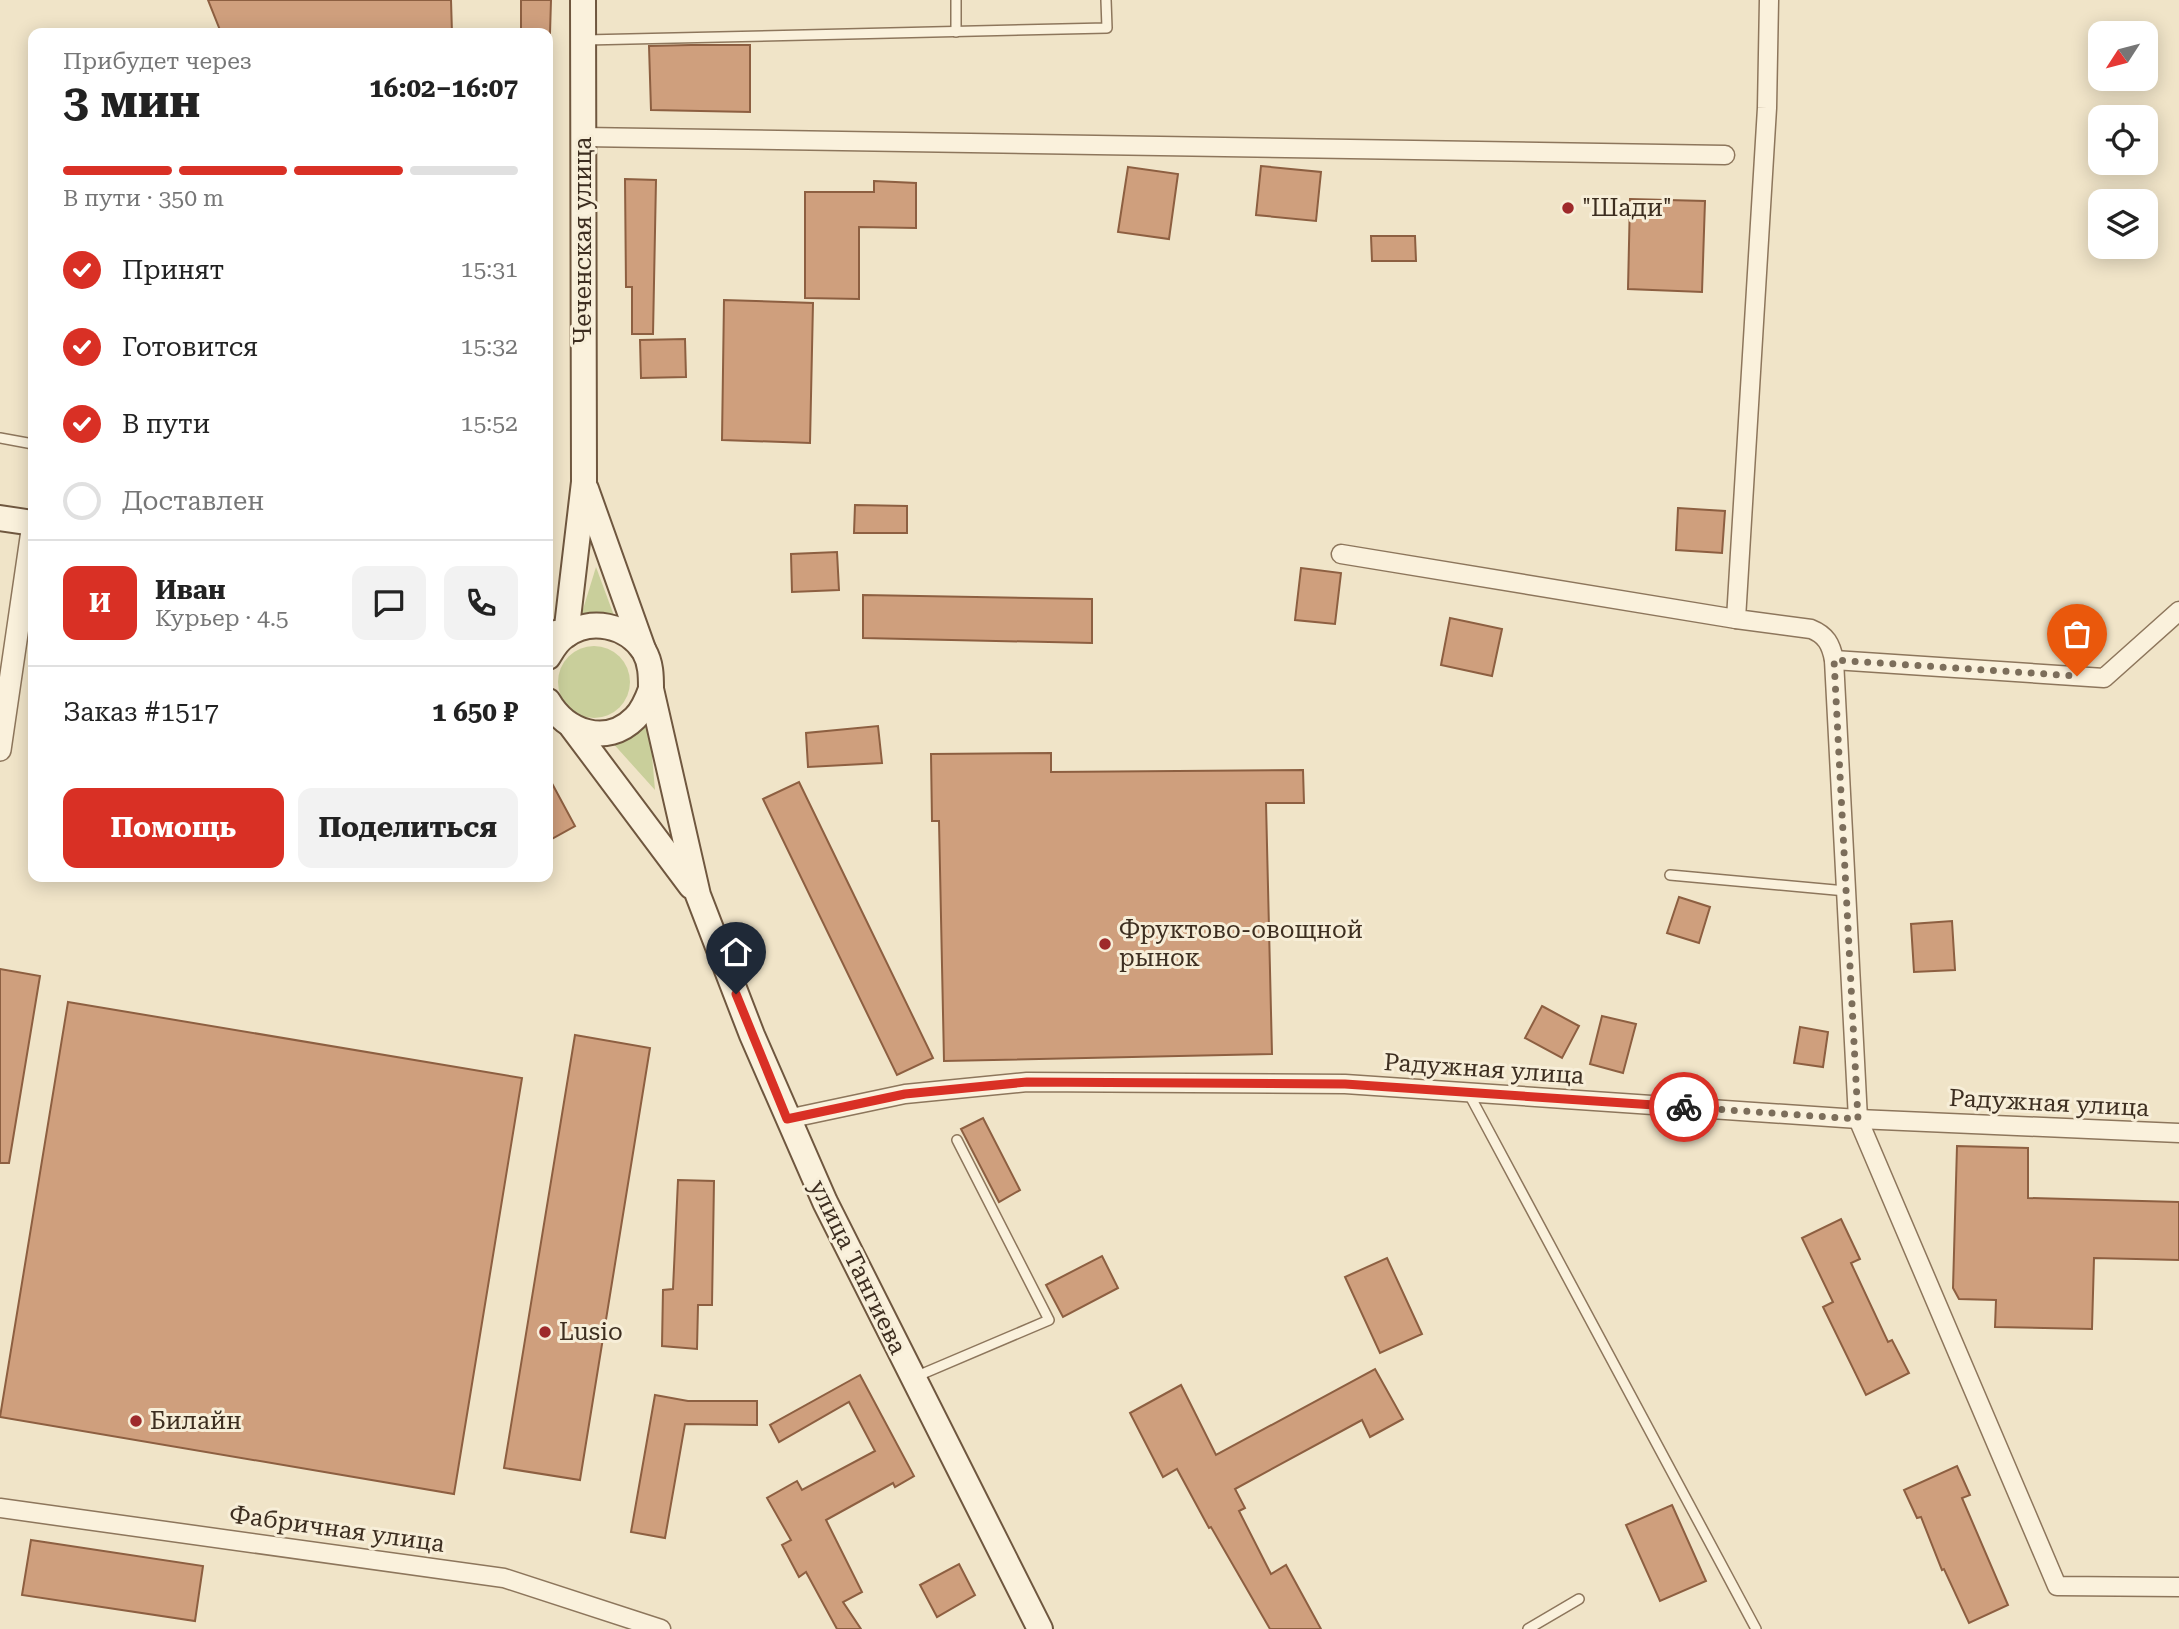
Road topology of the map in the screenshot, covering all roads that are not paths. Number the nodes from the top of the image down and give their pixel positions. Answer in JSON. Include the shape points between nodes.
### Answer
{"nodes":[{"id":1,"x":583,"y":0,"type":"edge"},
{"id":2,"x":956,"y":0,"type":"edge"},
{"id":3,"x":1106,"y":0,"type":"edge"},
{"id":4,"x":1769,"y":0,"type":"edge"},
{"id":5,"x":956,"y":32,"type":"junction"},
{"id":6,"x":583,"y":40,"type":"junction"},
{"id":7,"x":583,"y":137,"type":"junction"},
{"id":8,"x":1725,"y":155,"type":"dead end"},
{"id":9,"x":0,"y":438,"type":"edge"},
{"id":10,"x":28,"y":443,"type":"edge"},
{"id":11,"x":584,"y":482,"type":"junction"},
{"id":12,"x":0,"y":518,"type":"edge"},
{"id":13,"x":28,"y":523,"type":"edge"},
{"id":14,"x":1341,"y":554,"type":"dead end"},
{"id":15,"x":28,"y":558,"type":"edge"},
{"id":16,"x":2179,"y":611,"type":"edge"},
{"id":17,"x":1736,"y":619,"type":"junction"},
{"id":18,"x":557,"y":633,"type":"edge"},
{"id":19,"x":645,"y":652,"type":"junction"},
{"id":20,"x":1834,"y":660,"type":"junction"},
{"id":21,"x":651,"y":689,"type":"junction"},
{"id":22,"x":556,"y":713,"type":"edge"},
{"id":23,"x":0,"y":750,"type":"edge"},
{"id":24,"x":1670,"y":875,"type":"dead end"},
{"id":25,"x":1846,"y":891,"type":"junction"},
{"id":26,"x":698,"y":895,"type":"junction"},
{"id":27,"x":1468,"y":1092,"type":"junction"},
{"id":28,"x":787,"y":1119,"type":"junction"},
{"id":29,"x":1858,"y":1119,"type":"junction"},
{"id":30,"x":2179,"y":1133,"type":"edge"},
{"id":31,"x":957,"y":1140,"type":"dead end"},
{"id":32,"x":914,"y":1378,"type":"junction"},
{"id":33,"x":0,"y":1508,"type":"edge"},
{"id":34,"x":2179,"y":1587,"type":"edge"},
{"id":35,"x":1578,"y":1599,"type":"dead end"},
{"id":36,"x":661,"y":1629,"type":"edge"},
{"id":37,"x":1040,"y":1629,"type":"edge"},
{"id":38,"x":1528,"y":1629,"type":"edge"},
{"id":39,"x":1756,"y":1629,"type":"edge"}],
"edges":[{"from":1,"to":6,"type":"main road","name":"Чеченская улица"},
{"from":2,"to":5,"type":"lane"},
{"from":3,"to":5,"type":"lane","via":[[1107,28]]},
{"from":4,"to":17,"type":"street","via":[[1767,108]]},
{"from":5,"to":6,"type":"lane"},
{"from":6,"to":7,"type":"main road","name":"Чеченская улица"},
{"from":7,"to":8,"type":"street"},
{"from":7,"to":11,"type":"main road","name":"Чеченская улица"},
{"from":9,"to":10,"type":"lane"},
{"from":11,"to":18,"type":"main road","name":"Чеченская улица"},
{"from":11,"to":19,"type":"main road","name":"Чеченская улица"},
{"from":12,"to":13,"type":"main road"},
{"from":14,"to":17,"type":"street"},
{"from":15,"to":23,"type":"street"},
{"from":16,"to":20,"type":"street","via":[[2104,678]]},
{"from":17,"to":20,"type":"street","via":[[1811,629],[1831,646]]},
{"from":18,"to":19,"type":"main road","via":[[600,625],[618,629]]},
{"from":19,"to":21,"type":"main road","name":"Чеченская улица"},
{"from":20,"to":25,"type":"street"},
{"from":21,"to":22,"type":"main road","via":[[635,719],[605,733],[589,733]]},
{"from":21,"to":26,"type":"main road","name":"Чеченская улица"},
{"from":22,"to":26,"type":"main road"},
{"from":24,"to":25,"type":"lane"},
{"from":25,"to":29,"type":"street"},
{"from":26,"to":28,"type":"main road","name":"улица Тангиева"},
{"from":27,"to":28,"type":"street","name":"Радужная улица","via":[[1345,1084],[1027,1082],[905,1094]]},
{"from":27,"to":29,"type":"street","name":"Радужная улица"},
{"from":27,"to":39,"type":"lane"},
{"from":28,"to":32,"type":"main road","name":"улица Тангиева"},
{"from":29,"to":30,"type":"street","name":"Радужная улица"},
{"from":29,"to":34,"type":"street","via":[[2057,1586]]},
{"from":31,"to":32,"type":"lane","via":[[1049,1320]]},
{"from":32,"to":37,"type":"main road","name":"улица Тангиева"},
{"from":33,"to":36,"type":"street","name":"Фабричная улица","via":[[504,1578]]},
{"from":35,"to":38,"type":"lane"}]}
